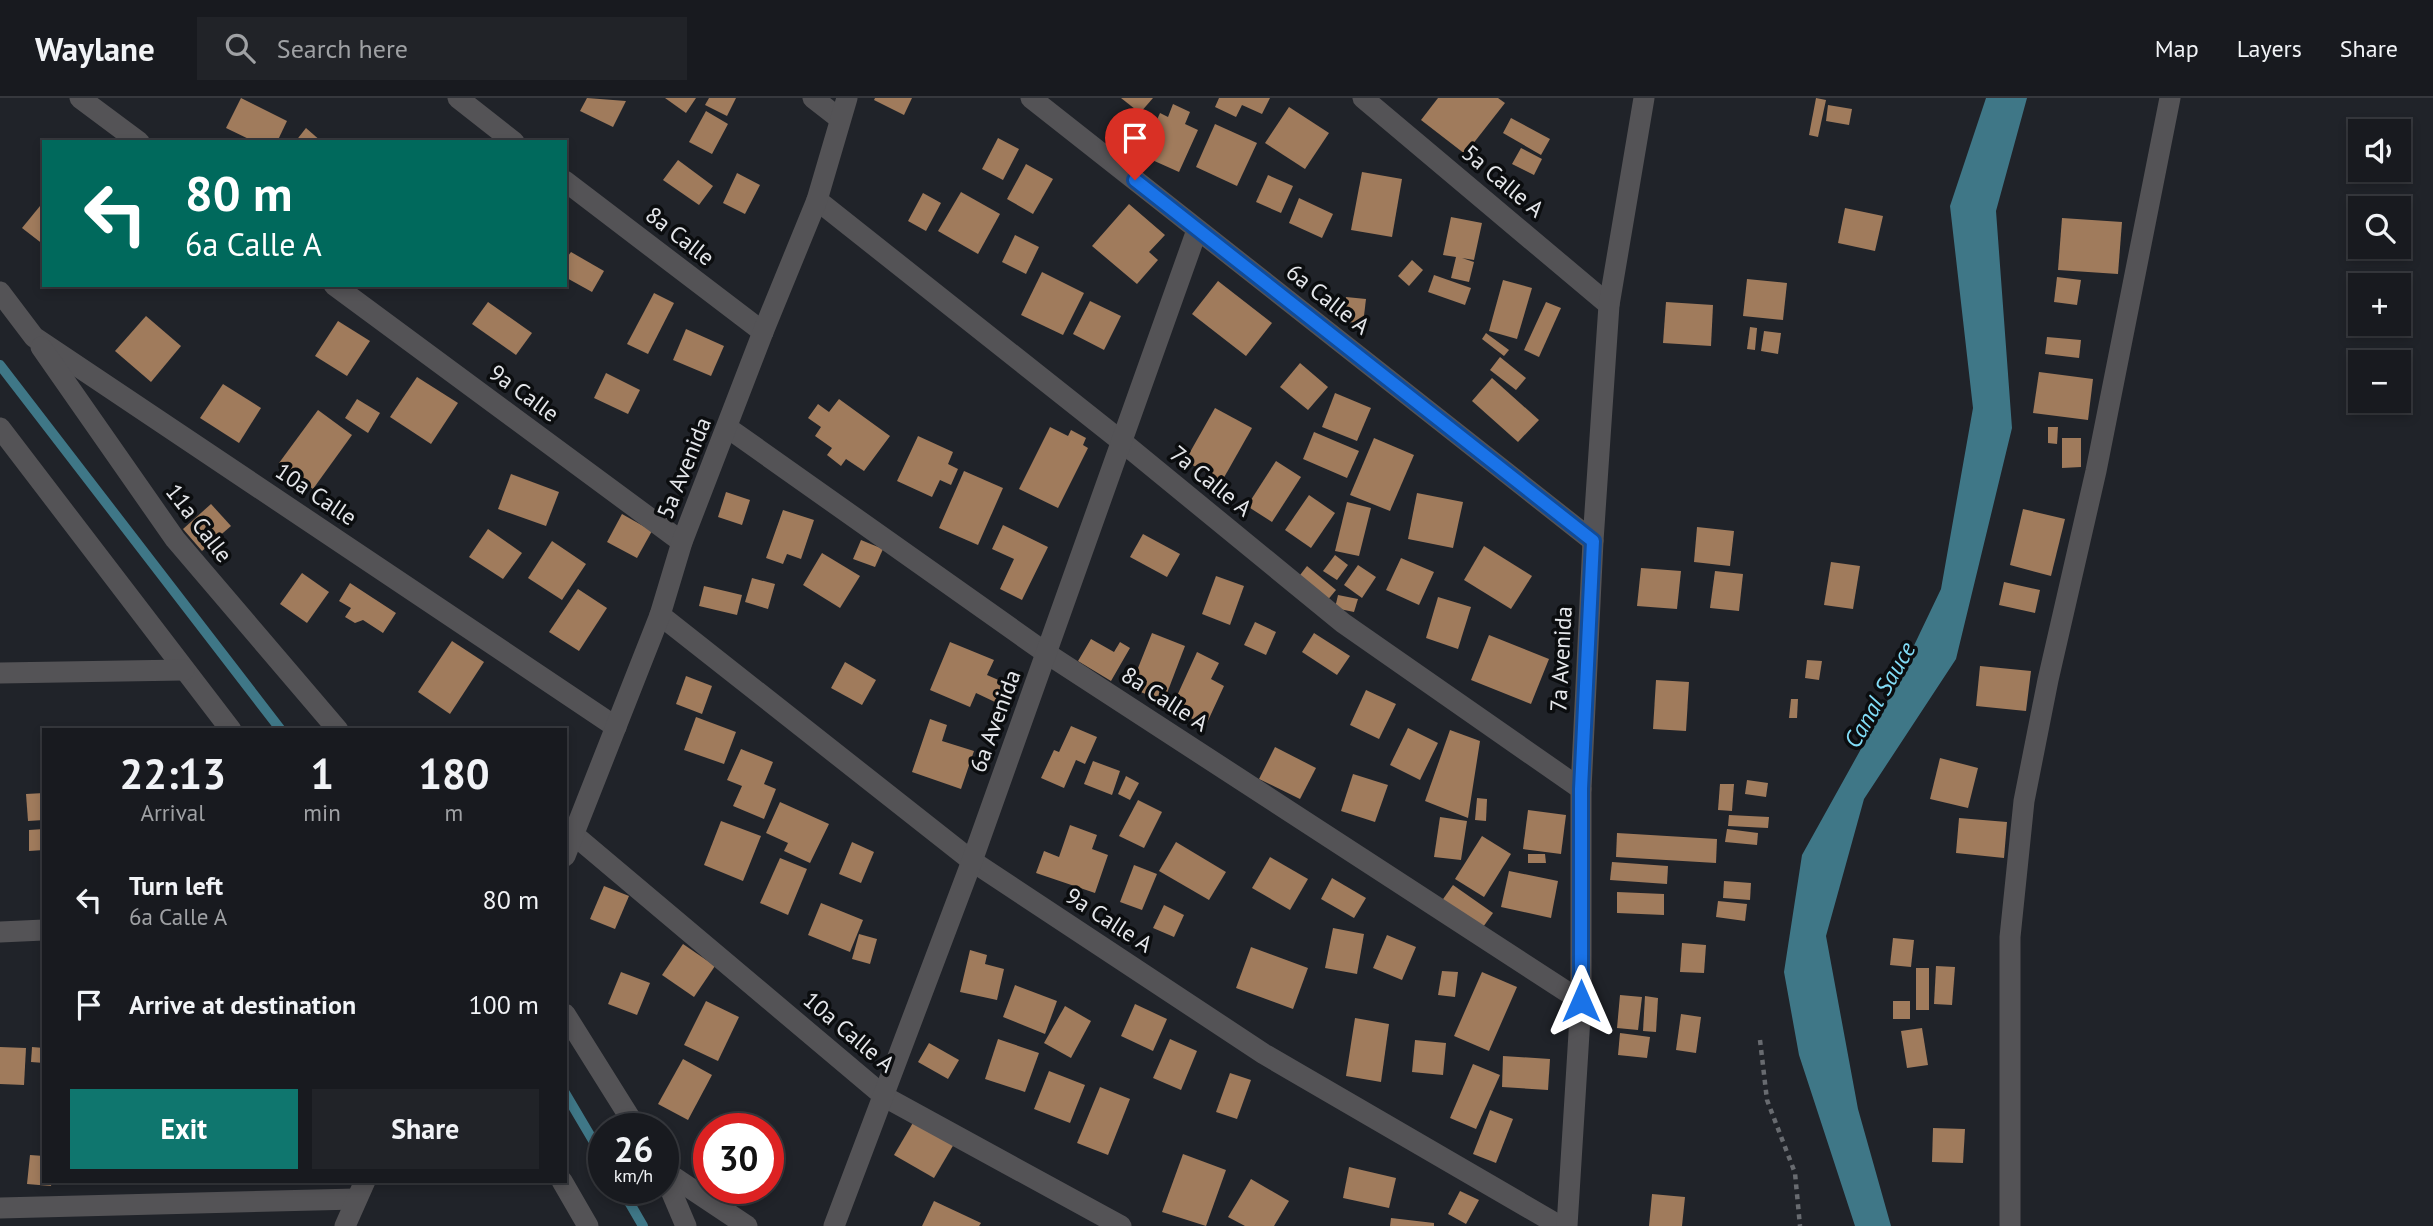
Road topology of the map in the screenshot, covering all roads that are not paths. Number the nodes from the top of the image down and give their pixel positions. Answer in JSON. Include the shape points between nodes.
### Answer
{"nodes":[{"id":1,"x":80,"y":98,"type":"edge"},
{"id":2,"x":458,"y":98,"type":"edge"},
{"id":3,"x":813,"y":98,"type":"edge"},
{"id":4,"x":847,"y":98,"type":"edge"},
{"id":5,"x":1031,"y":98,"type":"edge"},
{"id":6,"x":1363,"y":98,"type":"edge"},
{"id":7,"x":1644,"y":98,"type":"edge"},
{"id":8,"x":2170,"y":98,"type":"edge"},
{"id":9,"x":840,"y":119,"type":"junction"},
{"id":10,"x":136,"y":140,"type":"edge"},
{"id":11,"x":511,"y":140,"type":"edge"},
{"id":12,"x":567,"y":183,"type":"edge"},
{"id":13,"x":817,"y":200,"type":"junction"},
{"id":14,"x":1197,"y":230,"type":"junction"},
{"id":15,"x":337,"y":287,"type":"edge"},
{"id":16,"x":0,"y":292,"type":"edge"},
{"id":17,"x":1609,"y":304,"type":"junction"},
{"id":18,"x":763,"y":332,"type":"junction"},
{"id":19,"x":34,"y":337,"type":"junction"},
{"id":20,"x":0,"y":428,"type":"edge"},
{"id":21,"x":728,"y":428,"type":"junction"},
{"id":22,"x":1121,"y":441,"type":"junction"},
{"id":23,"x":1593,"y":541,"type":"junction"},
{"id":24,"x":682,"y":542,"type":"junction"},
{"id":25,"x":660,"y":615,"type":"junction"},
{"id":26,"x":1046,"y":653,"type":"junction"},
{"id":27,"x":184,"y":670,"type":"junction"},
{"id":28,"x":0,"y":673,"type":"edge"},
{"id":29,"x":616,"y":727,"type":"junction"},
{"id":30,"x":229,"y":728,"type":"edge"},
{"id":31,"x":336,"y":728,"type":"edge"},
{"id":32,"x":1581,"y":789,"type":"junction"},
{"id":33,"x":573,"y":834,"type":"junction"},
{"id":34,"x":567,"y":850,"type":"edge"},
{"id":35,"x":972,"y":861,"type":"junction"},
{"id":36,"x":42,"y":930,"type":"edge"},
{"id":37,"x":0,"y":932,"type":"edge"},
{"id":38,"x":1581,"y":1001,"type":"junction"},
{"id":39,"x":567,"y":1017,"type":"edge"},
{"id":40,"x":885,"y":1097,"type":"junction"},
{"id":41,"x":627,"y":1113,"type":"edge"},
{"id":42,"x":679,"y":1181,"type":"edge"},
{"id":43,"x":563,"y":1183,"type":"edge"},
{"id":44,"x":360,"y":1190,"type":"edge"},
{"id":45,"x":677,"y":1204,"type":"edge"},
{"id":46,"x":0,"y":1208,"type":"edge"},
{"id":47,"x":345,"y":1226,"type":"edge"},
{"id":48,"x":588,"y":1226,"type":"edge"},
{"id":49,"x":686,"y":1226,"type":"edge"},
{"id":50,"x":747,"y":1226,"type":"edge"},
{"id":51,"x":834,"y":1226,"type":"edge"},
{"id":52,"x":1121,"y":1226,"type":"edge"},
{"id":53,"x":1560,"y":1226,"type":"edge"},
{"id":54,"x":1567,"y":1226,"type":"edge"},
{"id":55,"x":2010,"y":1226,"type":"edge"}],
"edges":[{"from":1,"to":10,"type":"street"},
{"from":2,"to":11,"type":"street"},
{"from":3,"to":9,"type":"street"},
{"from":4,"to":9,"type":"street","name":"5a Avenida"},
{"from":5,"to":14,"type":"street","name":"6a Calle A"},
{"from":6,"to":17,"type":"street","name":"5a Calle A"},
{"from":7,"to":17,"type":"street","name":"7a Avenida"},
{"from":8,"to":55,"type":"street","via":[[2024,801],[2010,937]]},
{"from":9,"to":13,"type":"street","name":"5a Avenida"},
{"from":12,"to":18,"type":"street","name":"8a Calle"},
{"from":13,"to":18,"type":"street","name":"5a Avenida"},
{"from":13,"to":22,"type":"street","name":"7a Calle A"},
{"from":14,"to":22,"type":"street","name":"6a Avenida"},
{"from":14,"to":23,"type":"street","name":"6a Calle A"},
{"from":15,"to":24,"type":"street","name":"9a Calle"},
{"from":16,"to":19,"type":"street","name":"10a Calle"},
{"from":17,"to":23,"type":"street","name":"7a Avenida"},
{"from":18,"to":21,"type":"street","name":"5a Avenida"},
{"from":19,"to":29,"type":"street","name":"10a Calle"},
{"from":19,"to":31,"type":"street","name":"11a Calle","via":[[175,539]]},
{"from":20,"to":27,"type":"street"},
{"from":21,"to":24,"type":"street","name":"5a Avenida"},
{"from":21,"to":26,"type":"street","name":"8a Calle A"},
{"from":22,"to":26,"type":"street","name":"6a Avenida"},
{"from":22,"to":32,"type":"street","name":"7a Calle A","via":[[1343,623]]},
{"from":23,"to":32,"type":"street","name":"7a Avenida"},
{"from":24,"to":25,"type":"street","name":"5a Avenida"},
{"from":25,"to":29,"type":"street","name":"5a Avenida"},
{"from":25,"to":35,"type":"street","name":"9a Calle A"},
{"from":26,"to":35,"type":"street","name":"6a Avenida"},
{"from":26,"to":38,"type":"street","name":"8a Calle A"},
{"from":27,"to":28,"type":"street"},
{"from":27,"to":30,"type":"street"},
{"from":29,"to":33,"type":"street","name":"5a Avenida"},
{"from":32,"to":38,"type":"street","name":"7a Avenida"},
{"from":33,"to":34,"type":"street","name":"5a Avenida"},
{"from":33,"to":40,"type":"street","name":"10a Calle A"},
{"from":35,"to":40,"type":"street","name":"6a Avenida"},
{"from":35,"to":53,"type":"street","name":"9a Calle A","via":[[1264,1054]]},
{"from":36,"to":37,"type":"street"},
{"from":38,"to":54,"type":"street","name":"7a Avenida"},
{"from":39,"to":41,"type":"street"},
{"from":40,"to":51,"type":"street","name":"6a Avenida"},
{"from":40,"to":52,"type":"street","name":"10a Calle A"},
{"from":42,"to":50,"type":"street"},
{"from":43,"to":48,"type":"street"},
{"from":44,"to":46,"type":"street"},
{"from":44,"to":47,"type":"street"},
{"from":45,"to":49,"type":"street"}]}
